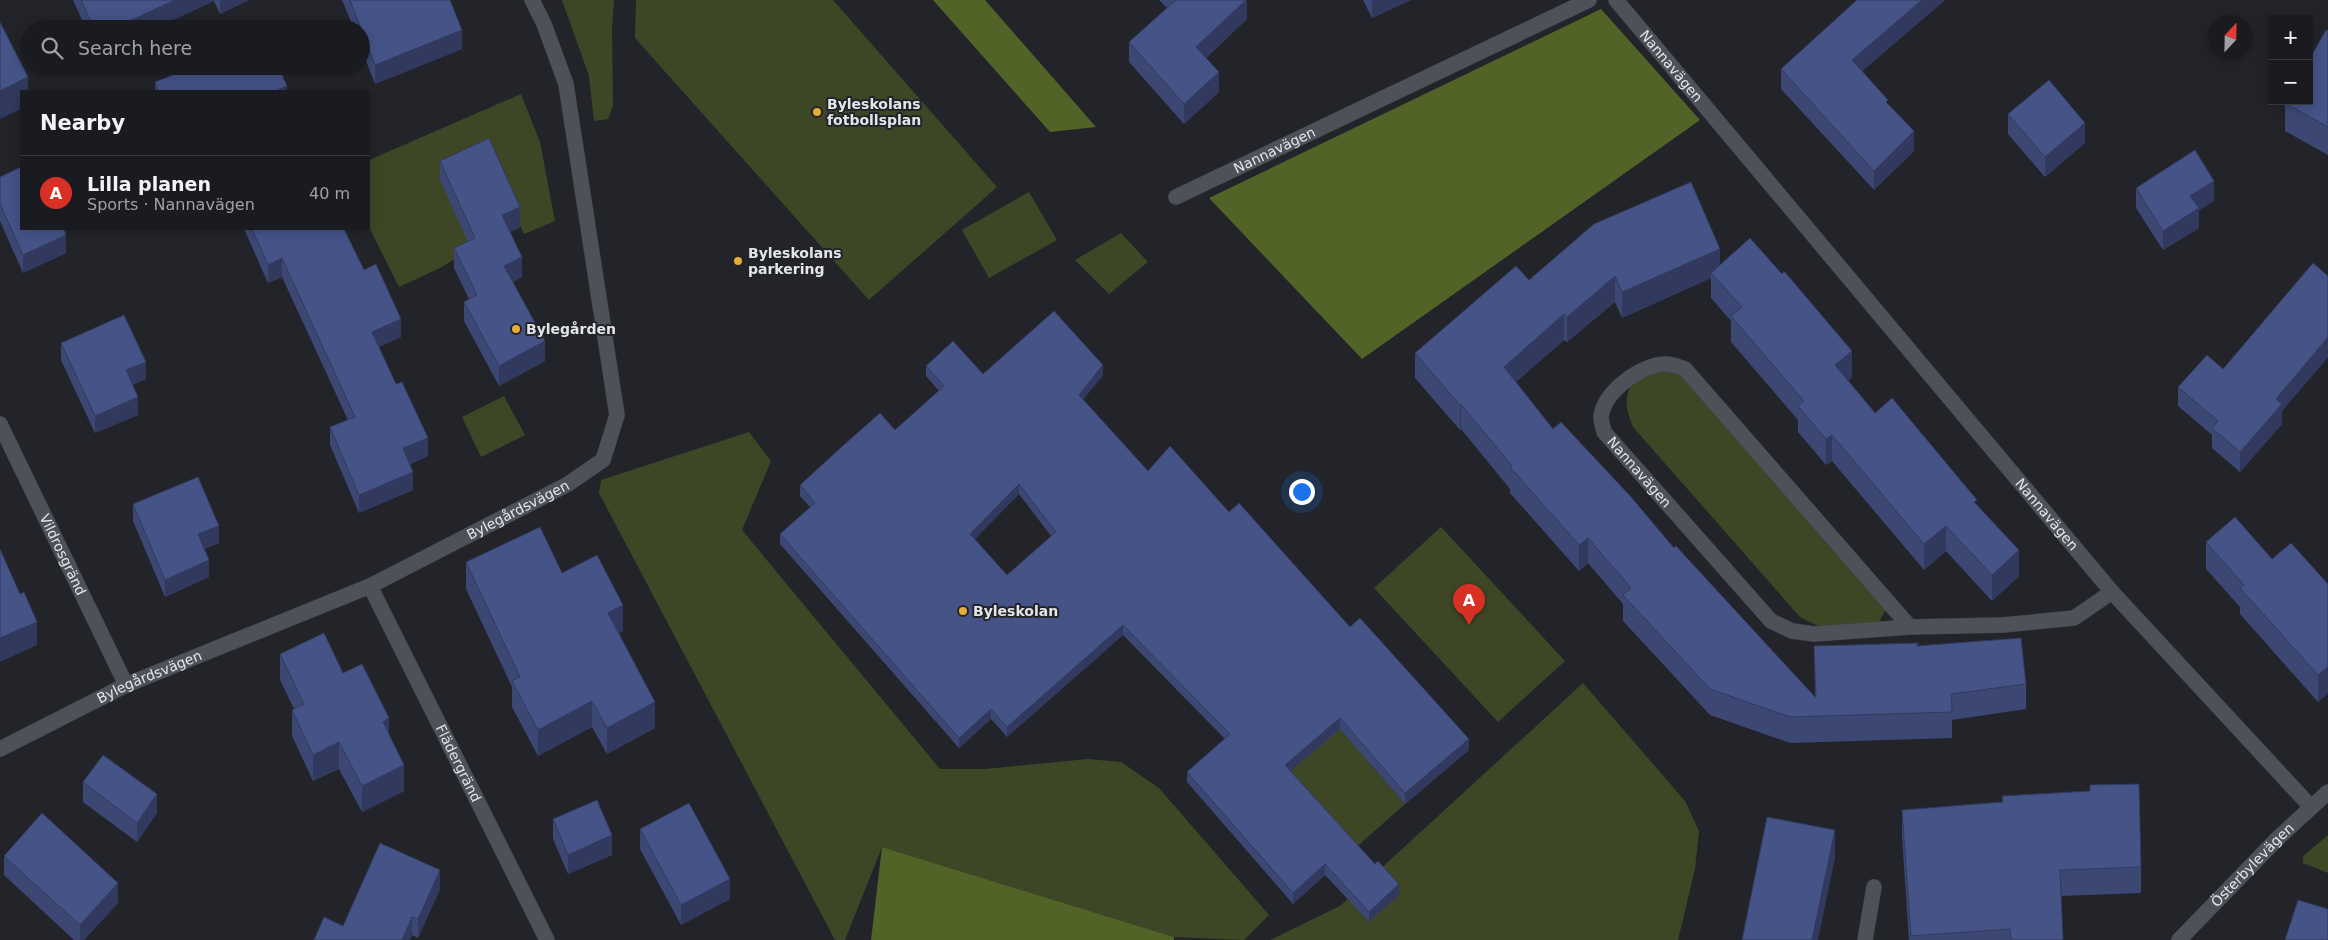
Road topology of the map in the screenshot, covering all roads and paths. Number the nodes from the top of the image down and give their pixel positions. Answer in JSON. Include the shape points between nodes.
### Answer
{"nodes":[{"id":1,"x":532,"y":0,"type":"edge"},
{"id":2,"x":1588,"y":0,"type":"edge"},
{"id":3,"x":1616,"y":0,"type":"edge"},
{"id":4,"x":1176,"y":197,"type":"dead end"},
{"id":5,"x":0,"y":424,"type":"edge"},
{"id":6,"x":370,"y":586,"type":"junction"},
{"id":7,"x":2112,"y":592,"type":"junction"},
{"id":8,"x":1910,"y":627,"type":"junction"},
{"id":9,"x":126,"y":684,"type":"junction"},
{"id":10,"x":0,"y":749,"type":"edge"},
{"id":11,"x":2328,"y":792,"type":"edge"},
{"id":12,"x":2311,"y":807,"type":"junction"},
{"id":13,"x":1874,"y":887,"type":"dead end"},
{"id":14,"x":547,"y":940,"type":"edge"},
{"id":15,"x":1865,"y":940,"type":"edge"},
{"id":16,"x":2179,"y":940,"type":"edge"}],
"edges":[{"from":1,"to":6,"type":"street","name":"Bylegårdsvägen","via":[[566,84],[617,415],[603,460],[568,484]]},
{"from":2,"to":4,"type":"street","name":"Nannavägen"},
{"from":3,"to":7,"type":"street","name":"Nannavägen"},
{"from":5,"to":9,"type":"street","name":"Vildrosgränd"},
{"from":6,"to":9,"type":"street","name":"Bylegårdsvägen"},
{"from":6,"to":14,"type":"street","name":"Flädergränd"},
{"from":7,"to":8,"type":"street","name":"Nannavägen","via":[[2074,618],[2004,625]]},
{"from":7,"to":12,"type":"street","name":"Nannavägen"},
{"from":8,"to":8,"type":"street","name":"Nannavägen","via":[[1814,634],[1792,631],[1771,621],[1604,432],[1601,418],[1604,405],[1627,378],[1648,366],[1668,364],[1685,369]]},
{"from":9,"to":10,"type":"street","name":"Bylegårdsvägen"},
{"from":11,"to":12,"type":"street","name":"Österbylevägen"},
{"from":12,"to":16,"type":"street","name":"Österbylevägen"},
{"from":13,"to":15,"type":"street"}]}
